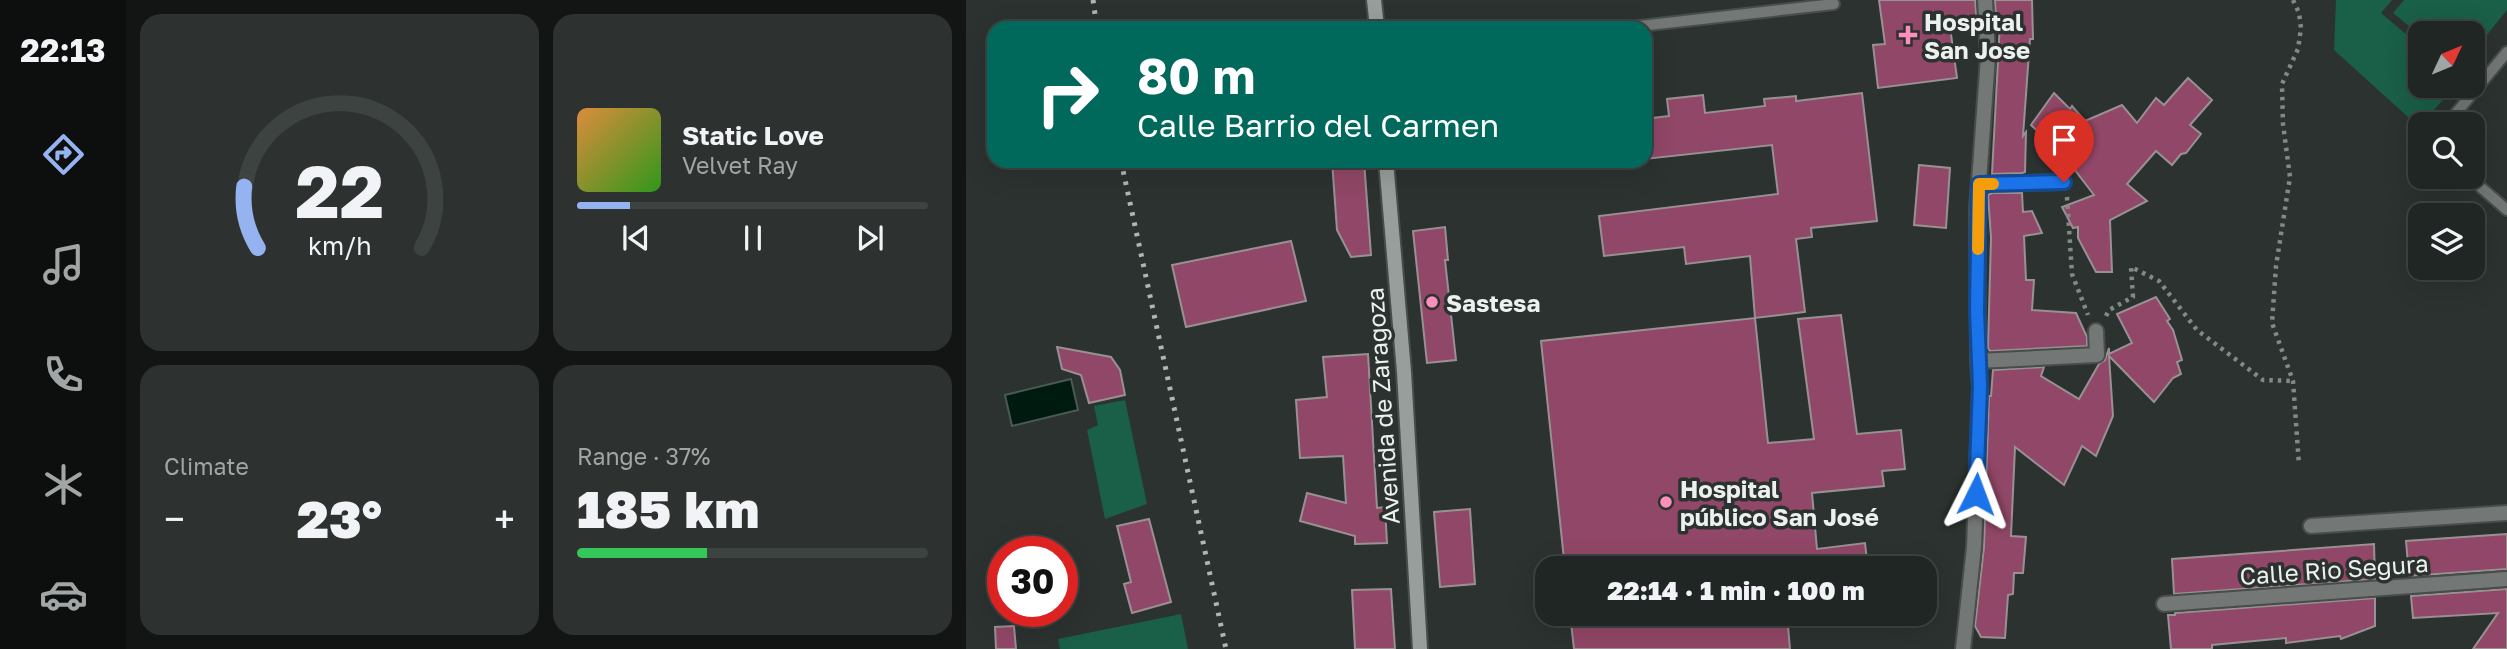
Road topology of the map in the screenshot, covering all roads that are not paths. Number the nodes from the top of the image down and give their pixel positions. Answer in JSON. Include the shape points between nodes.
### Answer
{"nodes":[{"id":1,"x":1374,"y":0,"type":"edge"},
{"id":2,"x":1985,"y":0,"type":"edge"},
{"id":3,"x":1834,"y":4,"type":"dead end"},
{"id":4,"x":1376,"y":21,"type":"edge"},
{"id":5,"x":1652,"y":25,"type":"edge"},
{"id":6,"x":2507,"y":52,"type":"edge"},
{"id":7,"x":2457,"y":112,"type":"edge"},
{"id":8,"x":1387,"y":168,"type":"edge"},
{"id":9,"x":2064,"y":182,"type":"road end"},
{"id":10,"x":1979,"y":184,"type":"junction"},
{"id":11,"x":2483,"y":189,"type":"edge"},
{"id":12,"x":2507,"y":210,"type":"edge"},
{"id":13,"x":2096,"y":331,"type":"road end"},
{"id":14,"x":1978,"y":360,"type":"junction"},
{"id":15,"x":2507,"y":513,"type":"edge"},
{"id":16,"x":2311,"y":526,"type":"dead end"},
{"id":17,"x":2507,"y":579,"type":"edge"},
{"id":18,"x":2164,"y":604,"type":"dead end"},
{"id":19,"x":1420,"y":649,"type":"edge"},
{"id":20,"x":1963,"y":649,"type":"edge"}],
"edges":[{"from":1,"to":4,"type":"main road"},
{"from":2,"to":10,"type":"street","via":[[1988,57]]},
{"from":3,"to":5,"type":"lane"},
{"from":6,"to":7,"type":"lane"},
{"from":8,"to":19,"type":"main road","name":"Avenida de Zaragoza"},
{"from":9,"to":10,"type":"street"},
{"from":10,"to":14,"type":"street"},
{"from":11,"to":12,"type":"lane"},
{"from":13,"to":14,"type":"street","via":[[2097,355]]},
{"from":14,"to":20,"type":"street","via":[[1973,547]]},
{"from":15,"to":16,"type":"street"},
{"from":17,"to":18,"type":"street","name":"Calle Rio Segura"}]}
